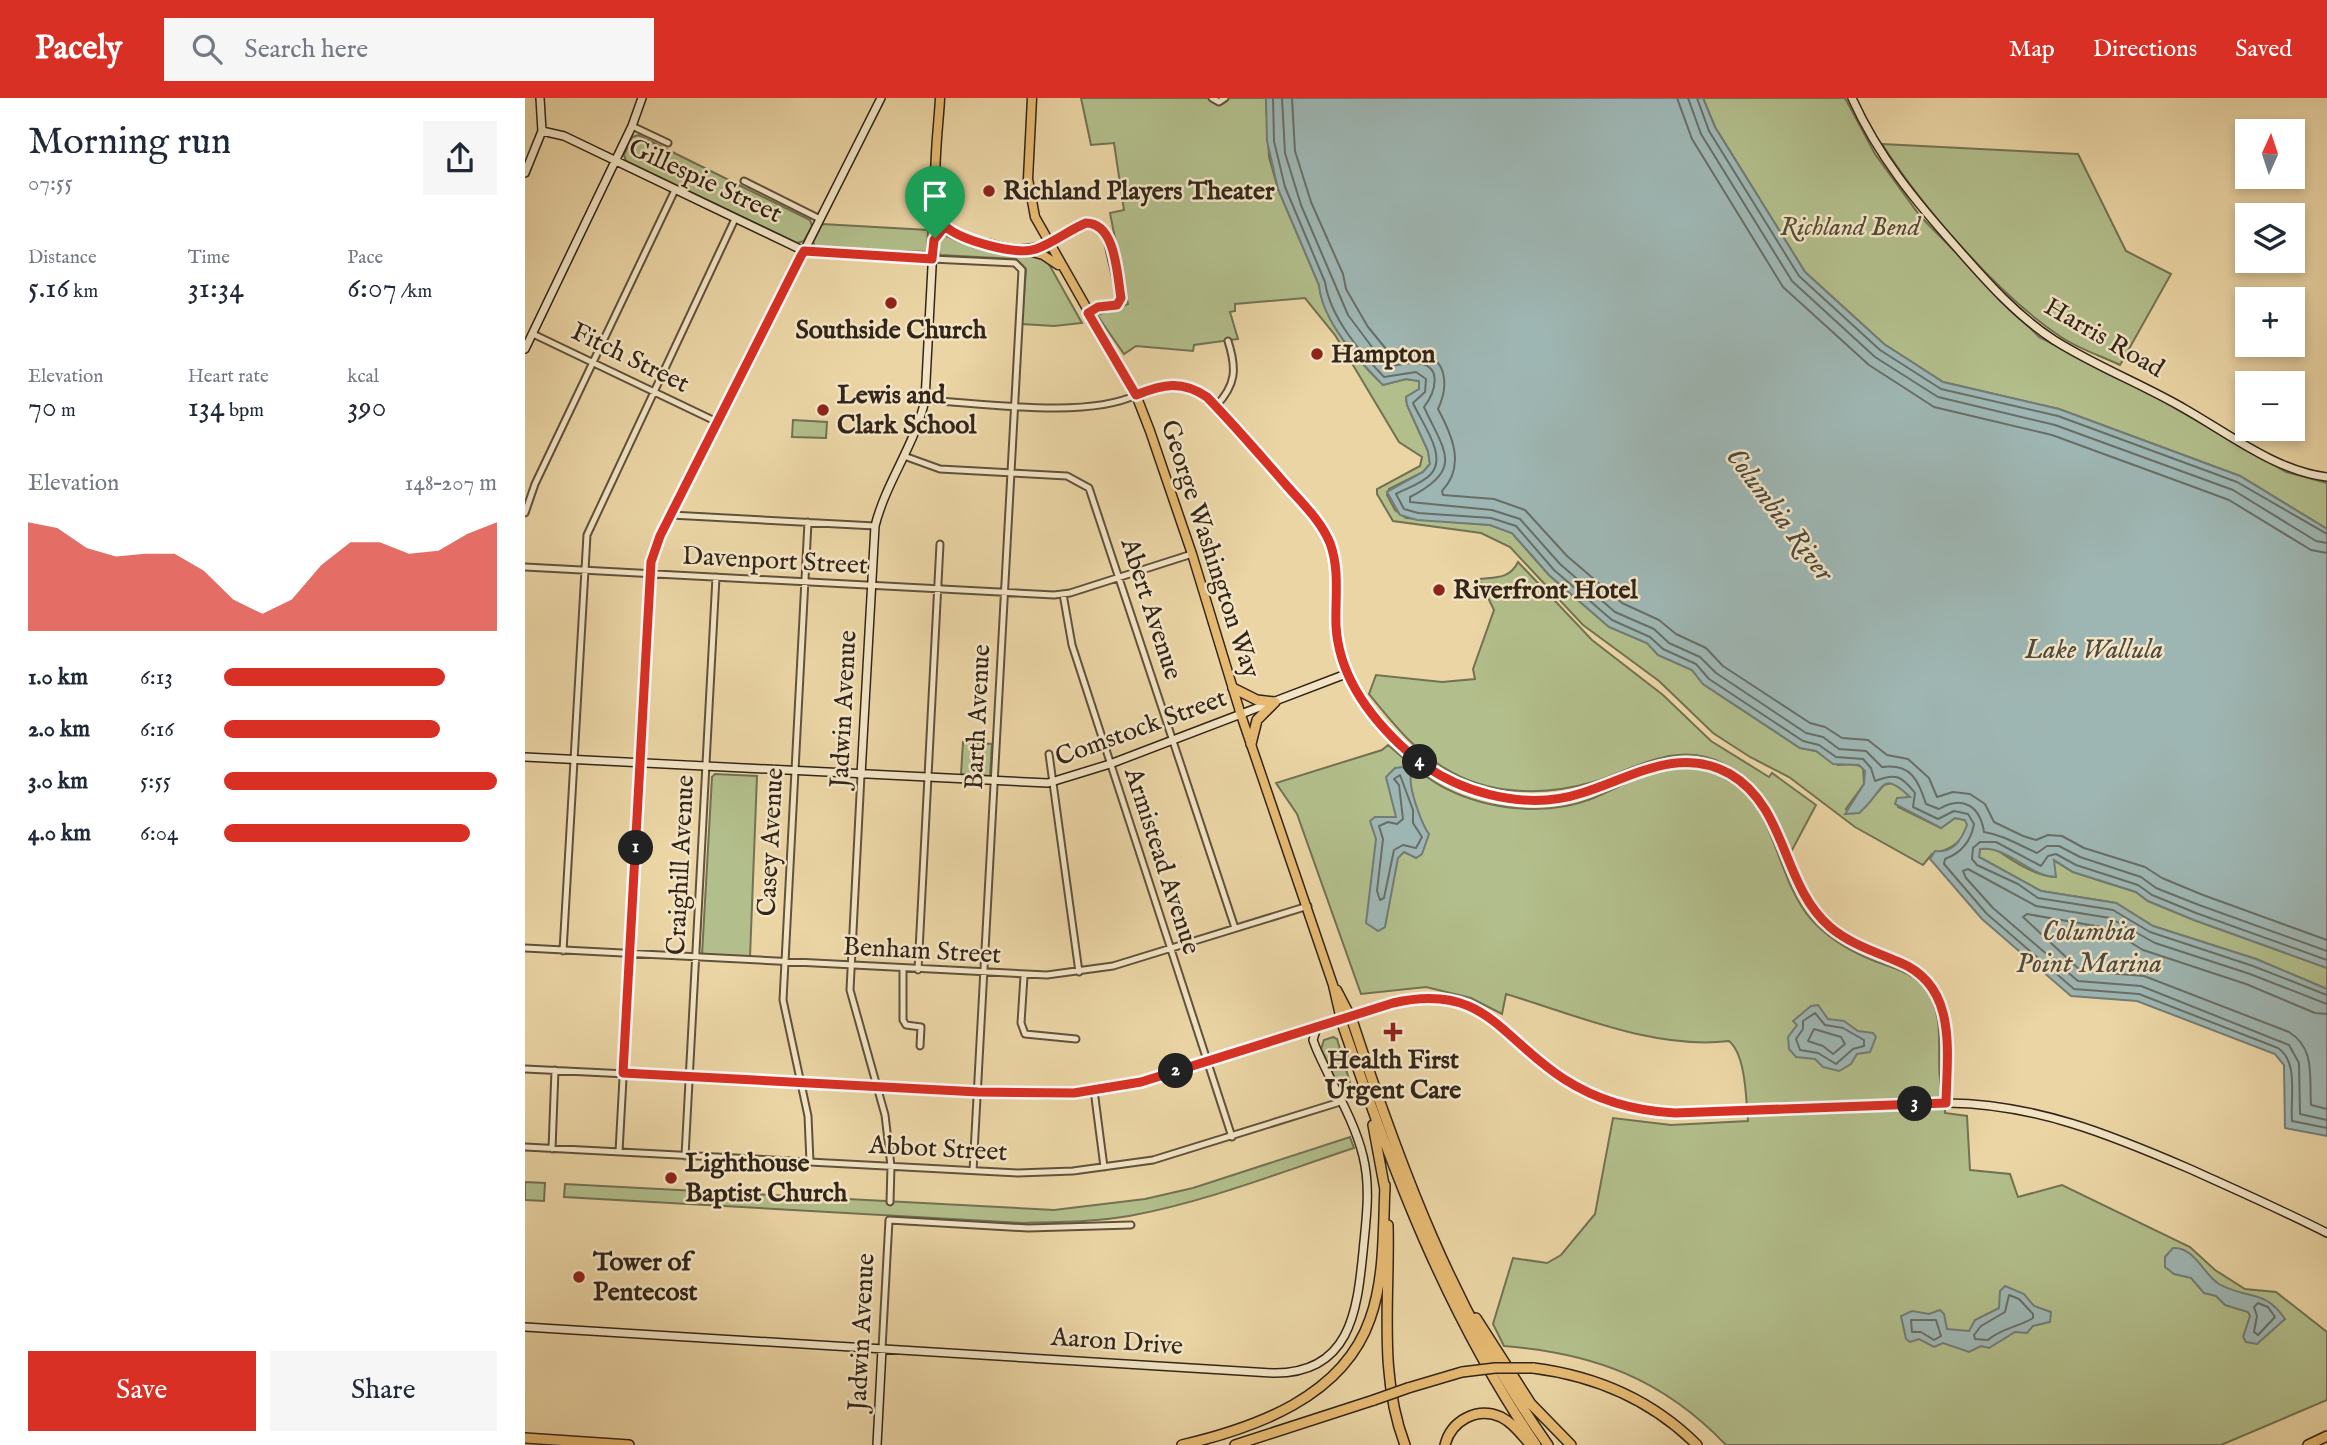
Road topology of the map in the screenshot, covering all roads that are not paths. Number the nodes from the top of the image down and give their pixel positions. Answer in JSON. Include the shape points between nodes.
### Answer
{"nodes":[{"id":1,"x":540,"y":98,"type":"edge"},
{"id":2,"x":642,"y":98,"type":"edge"},
{"id":3,"x":881,"y":98,"type":"edge"},
{"id":4,"x":940,"y":98,"type":"edge"},
{"id":5,"x":1032,"y":98,"type":"edge"},
{"id":6,"x":1212,"y":98,"type":"edge"},
{"id":7,"x":1225,"y":98,"type":"edge"},
{"id":8,"x":1852,"y":98,"type":"edge"},
{"id":9,"x":632,"y":126,"type":"junction"},
{"id":10,"x":542,"y":131,"type":"junction"},
{"id":11,"x":667,"y":143,"type":"dead end"},
{"id":12,"x":615,"y":162,"type":"junction"},
{"id":13,"x":525,"y":173,"type":"edge"},
{"id":14,"x":744,"y":181,"type":"dead end"},
{"id":15,"x":674,"y":190,"type":"junction"},
{"id":16,"x":735,"y":219,"type":"junction"},
{"id":17,"x":820,"y":219,"type":"junction"},
{"id":18,"x":945,"y":226,"type":"junction"},
{"id":19,"x":1048,"y":243,"type":"junction"},
{"id":20,"x":804,"y":251,"type":"junction"},
{"id":21,"x":1026,"y":251,"type":"junction"},
{"id":22,"x":932,"y":259,"type":"junction"},
{"id":23,"x":1020,"y":265,"type":"joint"},
{"id":24,"x":1063,"y":269,"type":"junction"},
{"id":25,"x":1088,"y":313,"type":"junction"},
{"id":26,"x":529,"y":332,"type":"edge"},
{"id":27,"x":1228,"y":341,"type":"dead end"},
{"id":28,"x":525,"y":349,"type":"edge"},
{"id":29,"x":592,"y":363,"type":"junction"},
{"id":30,"x":653,"y":392,"type":"junction"},
{"id":31,"x":1136,"y":395,"type":"junction"},
{"id":32,"x":925,"y":400,"type":"junction"},
{"id":33,"x":1014,"y":405,"type":"junction"},
{"id":34,"x":1216,"y":406,"type":"junction"},
{"id":35,"x":717,"y":422,"type":"junction"},
{"id":36,"x":904,"y":456,"type":"junction"},
{"id":37,"x":1010,"y":474,"type":"junction"},
{"id":38,"x":2327,"y":477,"type":"edge"},
{"id":39,"x":525,"y":513,"type":"edge"},
{"id":40,"x":671,"y":514,"type":"junction"},
{"id":41,"x":808,"y":522,"type":"junction"},
{"id":42,"x":875,"y":526,"type":"junction"},
{"id":43,"x":940,"y":544,"type":"dead end"},
{"id":44,"x":1192,"y":554,"type":"junction"},
{"id":45,"x":525,"y":567,"type":"edge"},
{"id":46,"x":583,"y":570,"type":"junction"},
{"id":47,"x":650,"y":573,"type":"junction"},
{"id":48,"x":716,"y":577,"type":"junction"},
{"id":49,"x":1120,"y":578,"type":"junction"},
{"id":50,"x":804,"y":582,"type":"junction"},
{"id":51,"x":871,"y":585,"type":"junction"},
{"id":52,"x":938,"y":588,"type":"junction"},
{"id":53,"x":1005,"y":592,"type":"junction"},
{"id":54,"x":1063,"y":594,"type":"junction"},
{"id":55,"x":1346,"y":674,"type":"junction"},
{"id":56,"x":1233,"y":688,"type":"junction"},
{"id":57,"x":1275,"y":702,"type":"junction"},
{"id":58,"x":1241,"y":715,"type":"junction"},
{"id":59,"x":1174,"y":741,"type":"junction"},
{"id":60,"x":1251,"y":744,"type":"junction"},
{"id":61,"x":1049,"y":754,"type":"dead end"},
{"id":62,"x":525,"y":757,"type":"edge"},
{"id":63,"x":572,"y":760,"type":"junction"},
{"id":64,"x":641,"y":763,"type":"junction"},
{"id":65,"x":1110,"y":764,"type":"junction"},
{"id":66,"x":705,"y":767,"type":"junction"},
{"id":67,"x":793,"y":771,"type":"junction"},
{"id":68,"x":861,"y":775,"type":"junction"},
{"id":69,"x":927,"y":779,"type":"junction"},
{"id":70,"x":994,"y":782,"type":"junction"},
{"id":71,"x":1053,"y":782,"type":"junction"},
{"id":72,"x":1308,"y":906,"type":"junction"},
{"id":73,"x":1235,"y":928,"type":"junction"},
{"id":74,"x":525,"y":948,"type":"edge"},
{"id":75,"x":1171,"y":950,"type":"junction"},
{"id":76,"x":563,"y":951,"type":"junction"},
{"id":77,"x":629,"y":954,"type":"junction"},
{"id":78,"x":695,"y":958,"type":"junction"},
{"id":79,"x":784,"y":962,"type":"junction"},
{"id":80,"x":851,"y":966,"type":"junction"},
{"id":81,"x":903,"y":969,"type":"junction"},
{"id":82,"x":918,"y":970,"type":"junction"},
{"id":83,"x":1079,"y":972,"type":"junction"},
{"id":84,"x":984,"y":973,"type":"junction"},
{"id":85,"x":1024,"y":976,"type":"junction"},
{"id":86,"x":1346,"y":1018,"type":"junction"},
{"id":87,"x":1317,"y":1027,"type":"junction"},
{"id":88,"x":1076,"y":1040,"type":"dead end"},
{"id":89,"x":920,"y":1046,"type":"dead end"},
{"id":90,"x":1207,"y":1063,"type":"junction"},
{"id":91,"x":525,"y":1069,"type":"edge"},
{"id":92,"x":555,"y":1070,"type":"junction"},
{"id":93,"x":623,"y":1073,"type":"junction"},
{"id":94,"x":689,"y":1076,"type":"junction"},
{"id":95,"x":800,"y":1082,"type":"junction"},
{"id":96,"x":877,"y":1087,"type":"junction"},
{"id":97,"x":1094,"y":1090,"type":"junction"},
{"id":98,"x":978,"y":1092,"type":"junction"},
{"id":99,"x":1365,"y":1092,"type":"junction"},
{"id":100,"x":1340,"y":1102,"type":"junction"},
{"id":101,"x":1946,"y":1103,"type":"junction"},
{"id":102,"x":1232,"y":1137,"type":"junction"},
{"id":103,"x":525,"y":1147,"type":"edge"},
{"id":104,"x":552,"y":1149,"type":"junction"},
{"id":105,"x":619,"y":1152,"type":"junction"},
{"id":106,"x":685,"y":1156,"type":"junction"},
{"id":107,"x":810,"y":1162,"type":"junction"},
{"id":108,"x":891,"y":1166,"type":"junction"},
{"id":109,"x":1104,"y":1167,"type":"junction"},
{"id":110,"x":974,"y":1171,"type":"junction"},
{"id":111,"x":1385,"y":1185,"type":"junction"},
{"id":112,"x":890,"y":1202,"type":"dead end"},
{"id":113,"x":1131,"y":1225,"type":"dead end"},
{"id":114,"x":2327,"y":1233,"type":"edge"},
{"id":115,"x":1446,"y":1272,"type":"junction"},
{"id":116,"x":525,"y":1326,"type":"edge"},
{"id":117,"x":882,"y":1349,"type":"junction"},
{"id":118,"x":525,"y":1436,"type":"edge"},
{"id":119,"x":2327,"y":1436,"type":"edge"},
{"id":120,"x":877,"y":1441,"type":"edge"},
{"id":121,"x":629,"y":1445,"type":"edge"},
{"id":122,"x":1182,"y":1445,"type":"edge"},
{"id":123,"x":1235,"y":1445,"type":"edge"},
{"id":124,"x":1405,"y":1445,"type":"edge"},
{"id":125,"x":1445,"y":1445,"type":"edge"},
{"id":126,"x":1531,"y":1445,"type":"edge"},
{"id":127,"x":1536,"y":1445,"type":"edge"},
{"id":128,"x":1548,"y":1445,"type":"edge"},
{"id":129,"x":1571,"y":1445,"type":"edge"},
{"id":130,"x":1697,"y":1445,"type":"edge"},
{"id":131,"x":2308,"y":1445,"type":"edge"}],
"edges":[{"from":1,"to":10,"type":"street"},
{"from":2,"to":9,"type":"street"},
{"from":3,"to":17,"type":"street"},
{"from":4,"to":18,"type":"main road","via":[[936,200]]},
{"from":5,"to":19,"type":"main road","name":"George Washington Way","via":[[1028,179],[1033,209]]},
{"from":6,"to":7,"type":"street","via":[[1219,102]]},
{"from":8,"to":38,"type":"street","name":"Harris Road","via":[[1876,146],[1902,183],[2001,296],[2045,334],[2284,465]]},
{"from":9,"to":11,"type":"street"},
{"from":9,"to":12,"type":"street"},
{"from":10,"to":12,"type":"street","name":"Gillespie Street","via":[[564,136]]},
{"from":10,"to":13,"type":"street"},
{"from":12,"to":15,"type":"street","name":"Gillespie Street"},
{"from":12,"to":26,"type":"street"},
{"from":14,"to":17,"type":"street"},
{"from":15,"to":16,"type":"street","name":"Gillespie Street"},
{"from":15,"to":29,"type":"street"},
{"from":16,"to":20,"type":"street","name":"Gillespie Street"},
{"from":16,"to":30,"type":"street"},
{"from":17,"to":20,"type":"street"},
{"from":18,"to":21,"type":"main road","via":[[967,238]]},
{"from":18,"to":22,"type":"street","name":"Jadwin Avenue","via":[[934,240]]},
{"from":19,"to":21,"type":"main road"},
{"from":19,"to":24,"type":"main road","name":"George Washington Way"},
{"from":19,"to":25,"type":"street","via":[[1086,223],[1105,231],[1121,301]]},
{"from":20,"to":22,"type":"street","name":"Gillespie Street"},
{"from":20,"to":35,"type":"street"},
{"from":21,"to":24,"type":"main road","via":[[1041,254]]},
{"from":22,"to":23,"type":"street","name":"Gillespie Street"},
{"from":22,"to":32,"type":"street","name":"Jadwin Avenue"},
{"from":23,"to":33,"type":"street","name":"Barth Avenue"},
{"from":24,"to":25,"type":"main road","name":"George Washington Way"},
{"from":25,"to":31,"type":"main road","name":"George Washington Way"},
{"from":26,"to":28,"type":"street"},
{"from":26,"to":29,"type":"street","name":"Fitch Street"},
{"from":27,"to":34,"type":"street","via":[[1235,377]]},
{"from":29,"to":30,"type":"street","name":"Fitch Street"},
{"from":29,"to":39,"type":"street"},
{"from":30,"to":35,"type":"street","name":"Fitch Street"},
{"from":30,"to":46,"type":"street","via":[[589,527]]},
{"from":31,"to":33,"type":"street","via":[[1094,407]]},
{"from":31,"to":34,"type":"street","via":[[1180,384],[1200,392]]},
{"from":31,"to":44,"type":"main road","name":"George Washington Way"},
{"from":32,"to":33,"type":"street"},
{"from":32,"to":36,"type":"street","name":"Jadwin Avenue"},
{"from":33,"to":37,"type":"street","name":"Barth Avenue"},
{"from":34,"to":55,"type":"street","via":[[1322,526],[1329,540],[1337,570],[1336,628]]},
{"from":35,"to":40,"type":"street"},
{"from":36,"to":37,"type":"street","via":[[935,469]]},
{"from":36,"to":42,"type":"street","name":"Jadwin Avenue"},
{"from":37,"to":49,"type":"street","name":"Abert Avenue","via":[[1067,476],[1094,494]]},
{"from":37,"to":53,"type":"street","name":"Barth Avenue"},
{"from":40,"to":41,"type":"street"},
{"from":40,"to":47,"type":"street","via":[[653,552]]},
{"from":41,"to":42,"type":"street"},
{"from":41,"to":50,"type":"street","name":"Casey Avenue"},
{"from":42,"to":51,"type":"street","name":"Jadwin Avenue"},
{"from":43,"to":52,"type":"street"},
{"from":44,"to":49,"type":"street","name":"Davenport Street"},
{"from":44,"to":56,"type":"main road","name":"George Washington Way"},
{"from":45,"to":46,"type":"street","name":"Davenport Street"},
{"from":46,"to":47,"type":"street","name":"Davenport Street"},
{"from":46,"to":63,"type":"street"},
{"from":47,"to":48,"type":"street","name":"Davenport Street"},
{"from":47,"to":64,"type":"street"},
{"from":48,"to":50,"type":"street","name":"Davenport Street"},
{"from":48,"to":66,"type":"street","name":"Craighill Avenue"},
{"from":49,"to":54,"type":"street","name":"Davenport Street"},
{"from":49,"to":59,"type":"street","name":"Abert Avenue"},
{"from":50,"to":51,"type":"street","name":"Davenport Street"},
{"from":50,"to":67,"type":"street","name":"Casey Avenue"},
{"from":51,"to":52,"type":"street","name":"Davenport Street"},
{"from":51,"to":68,"type":"street","name":"Jadwin Avenue"},
{"from":52,"to":53,"type":"street","name":"Davenport Street"},
{"from":52,"to":69,"type":"street"},
{"from":53,"to":54,"type":"street","name":"Davenport Street"},
{"from":53,"to":70,"type":"street","name":"Barth Avenue"},
{"from":54,"to":65,"type":"street","name":"Armistead Avenue","via":[[1072,645]]},
{"from":55,"to":57,"type":"street","name":"Comstock Street"},
{"from":55,"to":101,"type":"street","via":[[1367,709],[1418,761],[1483,793],[1516,799],[1566,797],[1677,762],[1713,767],[1742,782],[1766,810],[1801,889],[1826,923],[1857,945],[1917,971],[1932,986],[1946,1021]]},
{"from":56,"to":57,"type":"highway","via":[[1257,700]]},
{"from":56,"to":58,"type":"main road","name":"George Washington Way"},
{"from":57,"to":58,"type":"street","name":"Comstock Street"},
{"from":57,"to":60,"type":"highway","via":[[1258,720]]},
{"from":58,"to":59,"type":"street","name":"Comstock Street"},
{"from":58,"to":60,"type":"main road","name":"George Washington Way"},
{"from":59,"to":65,"type":"street","name":"Comstock Street"},
{"from":59,"to":73,"type":"street","name":"Abert Avenue"},
{"from":60,"to":72,"type":"main road","name":"George Washington Way"},
{"from":61,"to":71,"type":"street"},
{"from":62,"to":63,"type":"street","name":"Comstock Street"},
{"from":63,"to":64,"type":"street","name":"Comstock Street"},
{"from":63,"to":76,"type":"street"},
{"from":64,"to":66,"type":"street","name":"Comstock Street"},
{"from":64,"to":77,"type":"street"},
{"from":65,"to":71,"type":"street","name":"Comstock Street"},
{"from":65,"to":75,"type":"street","name":"Armistead Avenue"},
{"from":66,"to":67,"type":"street","name":"Comstock Street"},
{"from":66,"to":78,"type":"street","name":"Craighill Avenue"},
{"from":67,"to":68,"type":"street","name":"Comstock Street"},
{"from":67,"to":79,"type":"street","name":"Casey Avenue"},
{"from":68,"to":69,"type":"street","name":"Comstock Street"},
{"from":68,"to":80,"type":"street","name":"Jadwin Avenue"},
{"from":69,"to":70,"type":"street","name":"Comstock Street"},
{"from":69,"to":82,"type":"street"},
{"from":70,"to":71,"type":"street","name":"Comstock Street"},
{"from":70,"to":84,"type":"street","name":"Barth Avenue"},
{"from":71,"to":83,"type":"street"},
{"from":72,"to":73,"type":"street","name":"Benham Street"},
{"from":72,"to":86,"type":"main road","name":"George Washington Way"},
{"from":73,"to":75,"type":"street","name":"Benham Street"},
{"from":74,"to":76,"type":"street","name":"Benham Street"},
{"from":75,"to":83,"type":"street","name":"Benham Street"},
{"from":75,"to":90,"type":"street","name":"Armistead Avenue"},
{"from":76,"to":77,"type":"street","name":"Benham Street"},
{"from":77,"to":78,"type":"street","name":"Benham Street"},
{"from":77,"to":93,"type":"street"},
{"from":78,"to":79,"type":"street","name":"Benham Street"},
{"from":78,"to":94,"type":"street","name":"Craighill Avenue"},
{"from":79,"to":80,"type":"street","name":"Benham Street"},
{"from":79,"to":95,"type":"street","name":"Casey Avenue","via":[[784,1009]]},
{"from":80,"to":81,"type":"street","name":"Benham Street"},
{"from":80,"to":96,"type":"street","name":"Jadwin Avenue","via":[[854,1013]]},
{"from":81,"to":82,"type":"street","name":"Benham Street"},
{"from":81,"to":89,"type":"street","via":[[904,1020],[906,1025],[921,1027]]},
{"from":82,"to":84,"type":"street","name":"Benham Street"},
{"from":83,"to":85,"type":"street","name":"Benham Street"},
{"from":84,"to":85,"type":"street","name":"Benham Street"},
{"from":84,"to":98,"type":"street","name":"Barth Avenue"},
{"from":85,"to":88,"type":"street","via":[[1021,1023],[1025,1034]]},
{"from":86,"to":87,"type":"street"},
{"from":86,"to":99,"type":"highway","name":"George Washington Way"},
{"from":86,"to":101,"type":"street","via":[[1405,1000],[1453,1000],[1490,1017],[1553,1071],[1585,1091],[1650,1111]]},
{"from":86,"to":115,"type":"highway","name":"George Washington Way"},
{"from":87,"to":90,"type":"street"},
{"from":87,"to":100,"type":"street","name":"Aaron Drive","via":[[1313,1040]]},
{"from":90,"to":97,"type":"street"},
{"from":90,"to":102,"type":"street","name":"Armistead Avenue"},
{"from":91,"to":92,"type":"street"},
{"from":92,"to":93,"type":"street"},
{"from":92,"to":104,"type":"street"},
{"from":93,"to":94,"type":"street"},
{"from":93,"to":105,"type":"street"},
{"from":94,"to":95,"type":"street"},
{"from":94,"to":106,"type":"street","name":"Craighill Avenue"},
{"from":95,"to":96,"type":"street"},
{"from":95,"to":107,"type":"street","name":"Casey Avenue","via":[[808,1116]]},
{"from":96,"to":98,"type":"street"},
{"from":96,"to":108,"type":"street","name":"Jadwin Avenue","via":[[888,1128]]},
{"from":97,"to":98,"type":"street","via":[[1049,1095]]},
{"from":97,"to":109,"type":"street"},
{"from":98,"to":110,"type":"street","name":"Barth Avenue"},
{"from":99,"to":111,"type":"highway"},
{"from":99,"to":127,"type":"highway","name":"George Washington Way","via":[[1409,1211],[1448,1295]]},
{"from":100,"to":102,"type":"street","name":"Abbot Street"},
{"from":100,"to":117,"type":"street","name":"Aaron Drive","via":[[1363,1155],[1366,1222],[1355,1318],[1341,1342],[1317,1362],[1296,1371],[1273,1373]]},
{"from":101,"to":114,"type":"street","via":[[2020,1110],[2089,1127]]},
{"from":102,"to":109,"type":"street","name":"Abbot Street","via":[[1153,1160]]},
{"from":103,"to":104,"type":"street","name":"Abbot Street"},
{"from":104,"to":105,"type":"street","name":"Abbot Street"},
{"from":105,"to":106,"type":"street","name":"Abbot Street"},
{"from":106,"to":107,"type":"street","name":"Abbot Street"},
{"from":107,"to":108,"type":"street","name":"Abbot Street"},
{"from":108,"to":110,"type":"street","name":"Abbot Street"},
{"from":108,"to":112,"type":"street","name":"Jadwin Avenue"},
{"from":109,"to":110,"type":"street","name":"Abbot Street"},
{"from":111,"to":122,"type":"highway","via":[[1374,1307],[1365,1333],[1344,1366],[1297,1402],[1239,1428]]},
{"from":111,"to":124,"type":"highway","via":[[1387,1360]]},
{"from":113,"to":117,"type":"street","name":"Jadwin Avenue","via":[[1028,1228],[888,1220]]},
{"from":115,"to":128,"type":"highway","name":"George Washington Way","via":[[1493,1361]]},
{"from":115,"to":129,"type":"highway","via":[[1526,1397]]},
{"from":116,"to":117,"type":"street","name":"Aaron Drive"},
{"from":117,"to":120,"type":"street","name":"Jadwin Avenue"},
{"from":118,"to":121,"type":"highway"},
{"from":119,"to":131,"type":"highway"},
{"from":123,"to":130,"type":"highway","bridge":true,"via":[[1462,1372],[1533,1368],[1582,1376],[1628,1394],[1660,1413]]},
{"from":125,"to":126,"type":"highway","via":[[1457,1423],[1483,1414],[1509,1422]]}]}
